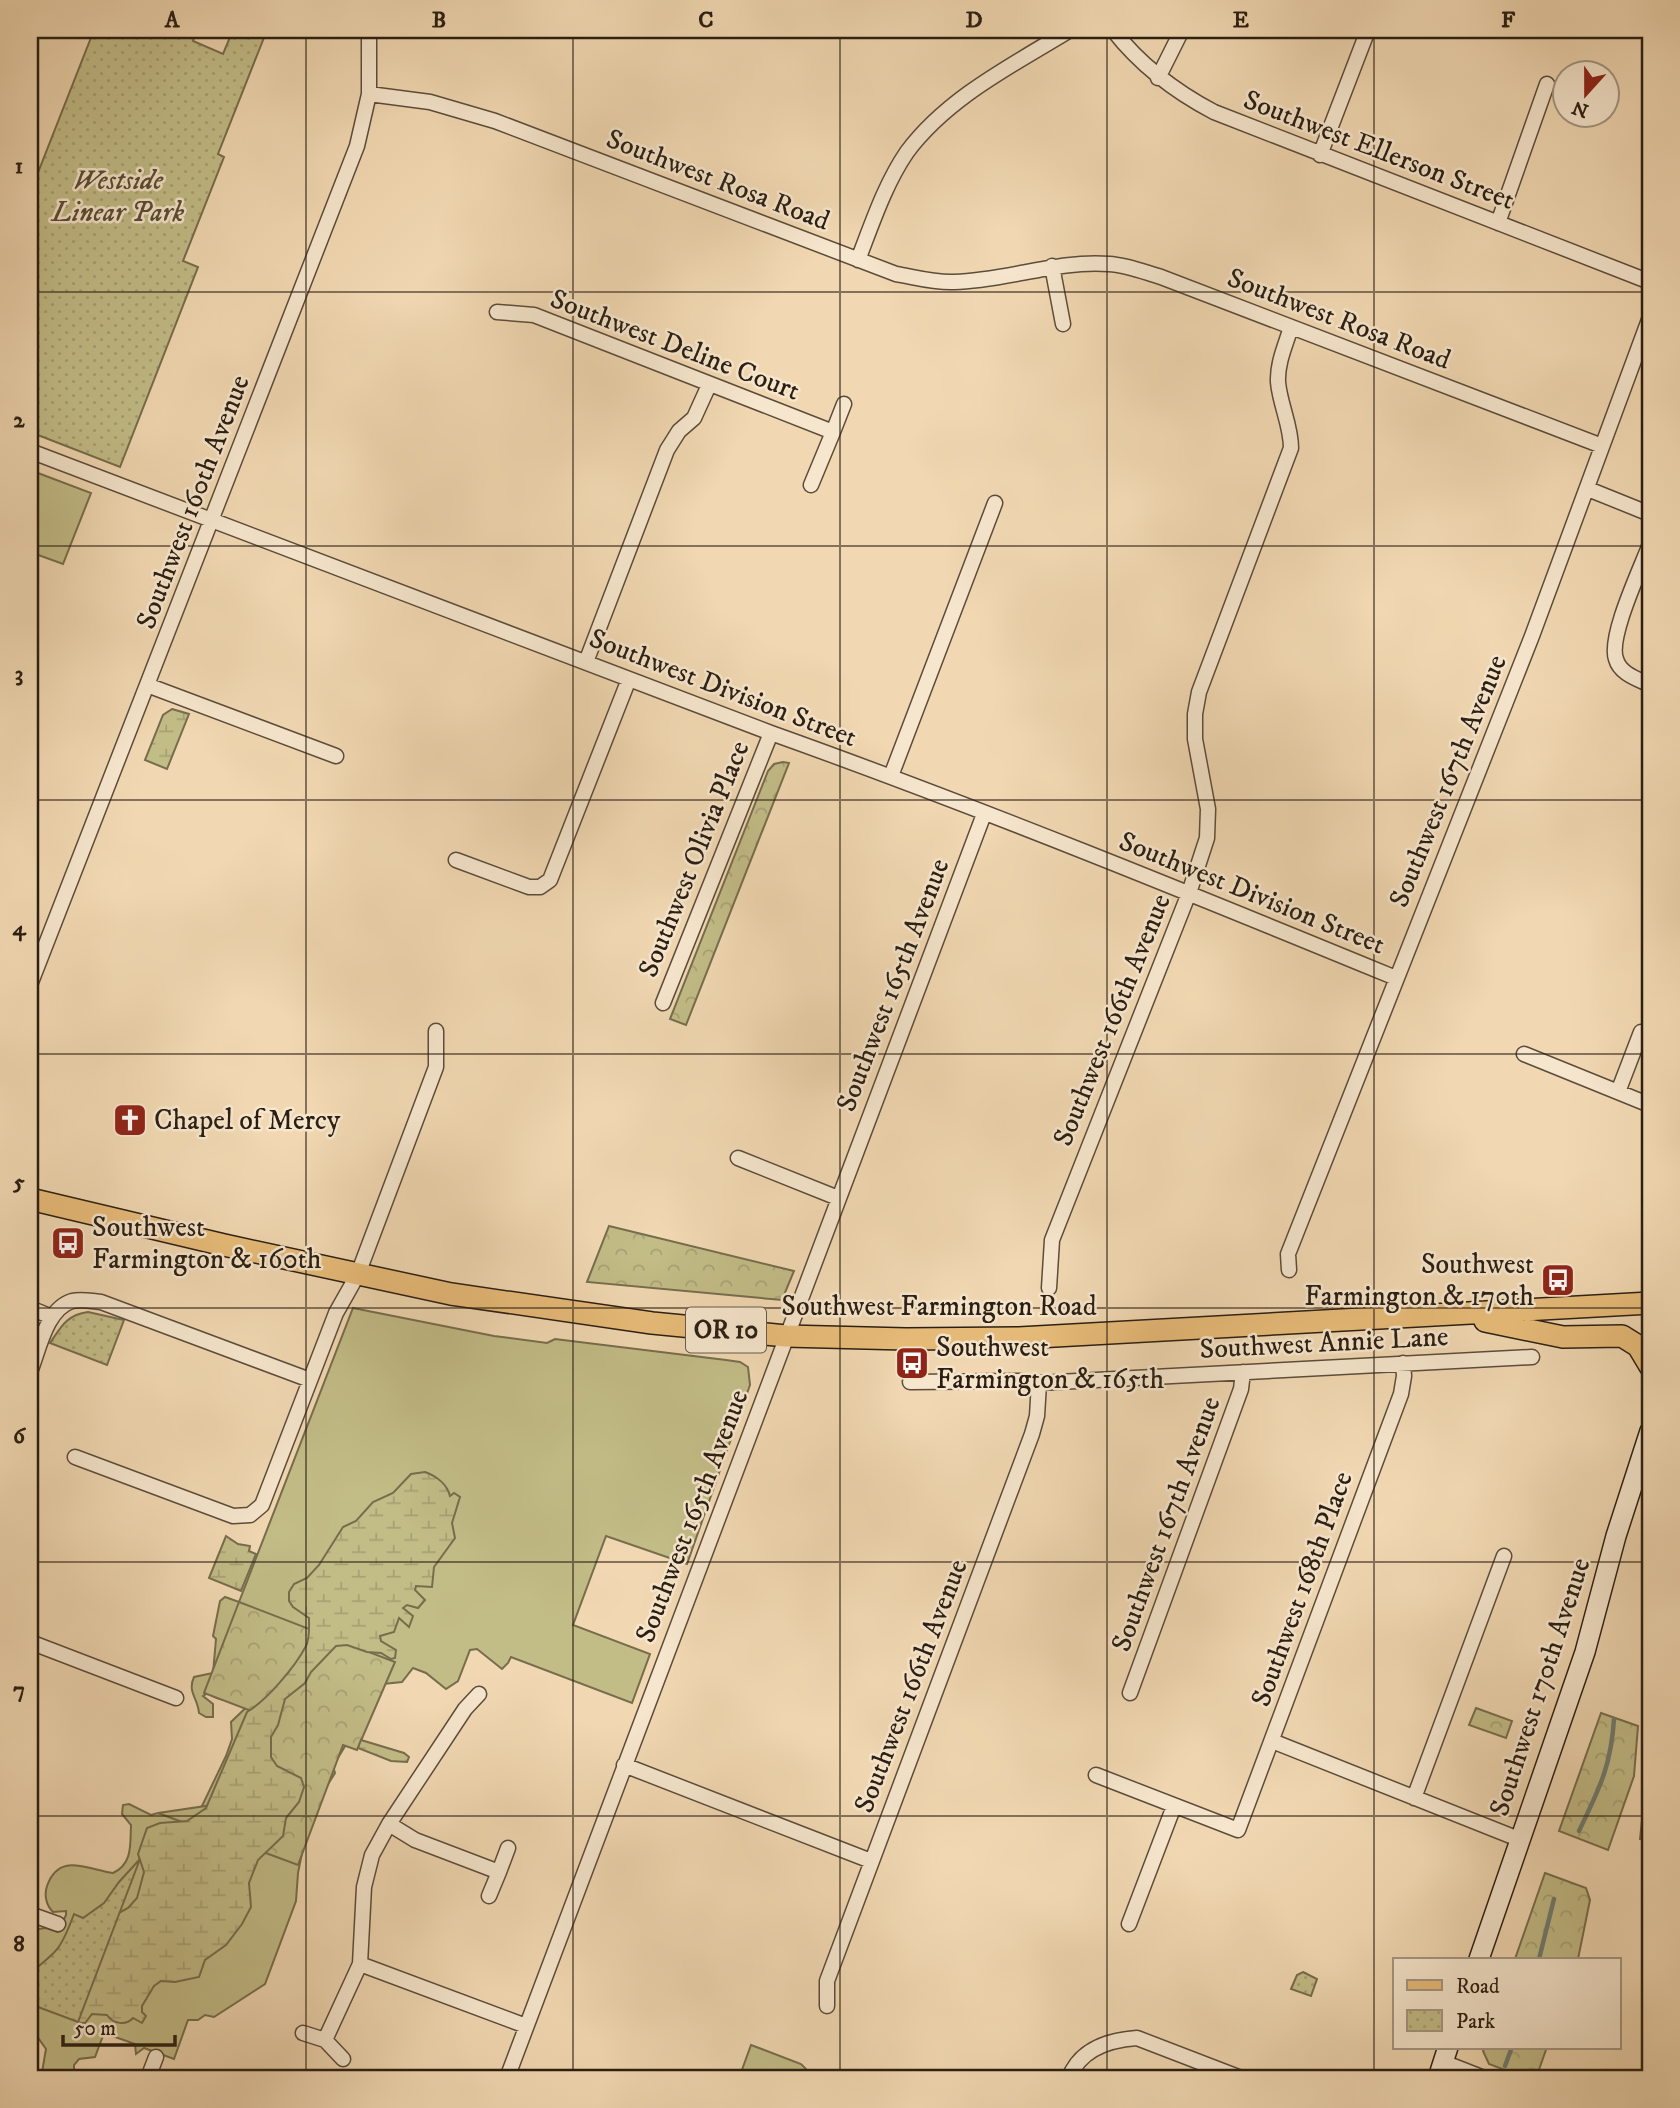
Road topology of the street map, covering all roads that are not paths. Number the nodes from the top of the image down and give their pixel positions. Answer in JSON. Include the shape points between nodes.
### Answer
{"nodes":[{"id":1,"x":369,"y":30,"type":"edge"},
{"id":2,"x":1070,"y":30,"type":"edge"},
{"id":3,"x":1112,"y":30,"type":"edge"},
{"id":4,"x":1182,"y":30,"type":"edge"},
{"id":5,"x":1368,"y":30,"type":"edge"},
{"id":6,"x":1158,"y":78,"type":"junction"},
{"id":7,"x":1548,"y":85,"type":"dead end"},
{"id":8,"x":369,"y":94,"type":"junction"},
{"id":9,"x":1321,"y":155,"type":"junction"},
{"id":10,"x":1498,"y":223,"type":"junction"},
{"id":11,"x":858,"y":260,"type":"junction"},
{"id":12,"x":1052,"y":266,"type":"junction"},
{"id":13,"x":1650,"y":282,"type":"edge"},
{"id":14,"x":497,"y":312,"type":"dead end"},
{"id":15,"x":1650,"y":317,"type":"edge"},
{"id":16,"x":1063,"y":324,"type":"dead end"},
{"id":17,"x":1291,"y":327,"type":"junction"},
{"id":18,"x":1644,"y":350,"type":"edge"},
{"id":19,"x":709,"y":385,"type":"junction"},
{"id":20,"x":844,"y":404,"type":"dead end"},
{"id":21,"x":833,"y":432,"type":"junction"},
{"id":22,"x":1602,"y":446,"type":"junction"},
{"id":23,"x":30,"y":451,"type":"edge"},
{"id":24,"x":811,"y":485,"type":"dead end"},
{"id":25,"x":1588,"y":489,"type":"junction"},
{"id":26,"x":995,"y":503,"type":"dead end"},
{"id":27,"x":1650,"y":514,"type":"edge"},
{"id":28,"x":212,"y":520,"type":"junction"},
{"id":29,"x":1650,"y":544,"type":"edge"},
{"id":30,"x":586,"y":662,"type":"junction"},
{"id":31,"x":629,"y":679,"type":"junction"},
{"id":32,"x":147,"y":685,"type":"junction"},
{"id":33,"x":1650,"y":685,"type":"edge"},
{"id":34,"x":771,"y":733,"type":"junction"},
{"id":35,"x":336,"y":756,"type":"dead end"},
{"id":36,"x":891,"y":776,"type":"junction"},
{"id":37,"x":984,"y":814,"type":"junction"},
{"id":38,"x":456,"y":859,"type":"dead end"},
{"id":39,"x":1189,"y":892,"type":"junction"},
{"id":40,"x":1396,"y":978,"type":"junction"},
{"id":41,"x":30,"y":985,"type":"edge"},
{"id":42,"x":663,"y":1003,"type":"dead end"},
{"id":43,"x":436,"y":1031,"type":"dead end"},
{"id":44,"x":1641,"y":1032,"type":"dead end"},
{"id":45,"x":1524,"y":1054,"type":"dead end"},
{"id":46,"x":1618,"y":1092,"type":"junction"},
{"id":47,"x":1650,"y":1105,"type":"edge"},
{"id":48,"x":738,"y":1158,"type":"dead end"},
{"id":49,"x":838,"y":1198,"type":"junction"},
{"id":50,"x":30,"y":1199,"type":"edge"},
{"id":51,"x":1289,"y":1270,"type":"dead end"},
{"id":52,"x":358,"y":1275,"type":"junction"},
{"id":53,"x":1049,"y":1288,"type":"dead end"},
{"id":54,"x":1650,"y":1303,"type":"edge"},
{"id":55,"x":30,"y":1308,"type":"edge"},
{"id":56,"x":1456,"y":1314,"type":"junction"},
{"id":57,"x":52,"y":1317,"type":"junction"},
{"id":58,"x":786,"y":1336,"type":"junction"},
{"id":59,"x":1532,"y":1357,"type":"dead end"},
{"id":60,"x":1403,"y":1363,"type":"junction"},
{"id":61,"x":1650,"y":1366,"type":"edge"},
{"id":62,"x":30,"y":1372,"type":"edge"},
{"id":63,"x":1243,"y":1372,"type":"junction"},
{"id":64,"x":310,"y":1380,"type":"junction"},
{"id":65,"x":910,"y":1382,"type":"dead end"},
{"id":66,"x":1039,"y":1383,"type":"junction"},
{"id":67,"x":1650,"y":1431,"type":"edge"},
{"id":68,"x":75,"y":1457,"type":"dead end"},
{"id":69,"x":1504,"y":1556,"type":"dead end"},
{"id":70,"x":30,"y":1643,"type":"edge"},
{"id":71,"x":1130,"y":1693,"type":"dead end"},
{"id":72,"x":479,"y":1694,"type":"dead end"},
{"id":73,"x":176,"y":1698,"type":"dead end"},
{"id":74,"x":1272,"y":1741,"type":"junction"},
{"id":75,"x":624,"y":1765,"type":"junction"},
{"id":76,"x":1096,"y":1775,"type":"dead end"},
{"id":77,"x":1414,"y":1798,"type":"junction"},
{"id":78,"x":1174,"y":1806,"type":"junction"},
{"id":79,"x":389,"y":1824,"type":"junction"},
{"id":80,"x":1521,"y":1840,"type":"junction"},
{"id":81,"x":508,"y":1848,"type":"dead end"},
{"id":82,"x":871,"y":1861,"type":"junction"},
{"id":83,"x":499,"y":1872,"type":"junction"},
{"id":84,"x":489,"y":1896,"type":"dead end"},
{"id":85,"x":30,"y":1914,"type":"edge"},
{"id":86,"x":58,"y":1924,"type":"dead end"},
{"id":87,"x":1129,"y":1924,"type":"dead end"},
{"id":88,"x":1479,"y":1958,"type":"edge"},
{"id":89,"x":360,"y":1964,"type":"junction"},
{"id":90,"x":827,"y":2006,"type":"dead end"},
{"id":91,"x":526,"y":2026,"type":"junction"},
{"id":92,"x":303,"y":2033,"type":"dead end"},
{"id":93,"x":325,"y":2040,"type":"junction"},
{"id":94,"x":156,"y":2057,"type":"dead end"},
{"id":95,"x":343,"y":2059,"type":"dead end"},
{"id":96,"x":1443,"y":2062,"type":"edge"},
{"id":97,"x":148,"y":2078,"type":"edge"},
{"id":98,"x":507,"y":2078,"type":"edge"},
{"id":99,"x":1069,"y":2078,"type":"edge"},
{"id":100,"x":1241,"y":2078,"type":"edge"},
{"id":101,"x":1484,"y":2078,"type":"edge"}],
"edges":[{"from":1,"to":8,"type":"street","name":"Southwest 160th Avenue"},
{"from":2,"to":11,"type":"street","via":[[967,94],[928,127],[890,183]]},
{"from":3,"to":6,"type":"street","name":"Southwest Ellerson Street"},
{"from":4,"to":6,"type":"street"},
{"from":5,"to":9,"type":"street"},
{"from":6,"to":9,"type":"street","name":"Southwest Ellerson Street","via":[[1214,112]]},
{"from":7,"to":10,"type":"street"},
{"from":8,"to":11,"type":"street","name":"Southwest Rosa Road","via":[[430,102],[495,121]]},
{"from":8,"to":28,"type":"street","name":"Southwest 160th Avenue","via":[[357,146]]},
{"from":9,"to":10,"type":"street","name":"Southwest Ellerson Street"},
{"from":10,"to":13,"type":"street","name":"Southwest Ellerson Street"},
{"from":11,"to":12,"type":"street","name":"Southwest Rosa Road","via":[[895,274],[950,283]]},
{"from":12,"to":16,"type":"street"},
{"from":12,"to":17,"type":"street","name":"Southwest Rosa Road","via":[[1132,268]]},
{"from":14,"to":19,"type":"street","name":"Southwest Deline Court","via":[[534,315]]},
{"from":15,"to":18,"type":"street","name":"Southwest 167th Avenue"},
{"from":17,"to":22,"type":"street","name":"Southwest Rosa Road"},
{"from":17,"to":39,"type":"street","name":"Southwest 166th Avenue","via":[[1278,381],[1291,448],[1199,692],[1195,714],[1208,808],[1207,838]]},
{"from":18,"to":22,"type":"street","name":"Southwest 167th Avenue"},
{"from":19,"to":21,"type":"street","name":"Southwest Deline Court"},
{"from":19,"to":30,"type":"street","via":[[694,418],[667,450]]},
{"from":20,"to":21,"type":"street"},
{"from":21,"to":24,"type":"street"},
{"from":22,"to":25,"type":"street","name":"Southwest 167th Avenue"},
{"from":23,"to":28,"type":"street","name":"Southwest Division Street"},
{"from":25,"to":27,"type":"street"},
{"from":25,"to":40,"type":"street","name":"Southwest 167th Avenue"},
{"from":26,"to":36,"type":"street"},
{"from":28,"to":30,"type":"street","name":"Southwest Division Street"},
{"from":28,"to":32,"type":"street","name":"Southwest 160th Avenue"},
{"from":29,"to":33,"type":"street","via":[[1615,650],[1620,668]]},
{"from":30,"to":31,"type":"street","name":"Southwest Division Street"},
{"from":31,"to":34,"type":"street","name":"Southwest Division Street"},
{"from":31,"to":38,"type":"street","via":[[553,874],[544,885],[528,887]]},
{"from":32,"to":35,"type":"street"},
{"from":32,"to":41,"type":"street","name":"Southwest 160th Avenue"},
{"from":34,"to":36,"type":"street","name":"Southwest Division Street"},
{"from":34,"to":42,"type":"street","name":"Southwest Olivia Place"},
{"from":36,"to":37,"type":"street","name":"Southwest Division Street"},
{"from":37,"to":39,"type":"street","name":"Southwest Division Street"},
{"from":37,"to":49,"type":"street","name":"Southwest 165th Avenue"},
{"from":39,"to":40,"type":"street","name":"Southwest Division Street"},
{"from":39,"to":53,"type":"street","name":"Southwest 166th Avenue","via":[[1052,1240]]},
{"from":40,"to":51,"type":"street","name":"Southwest 167th Avenue","via":[[1288,1254]]},
{"from":43,"to":52,"type":"street","via":[[436,1067]]},
{"from":44,"to":46,"type":"street"},
{"from":45,"to":46,"type":"street"},
{"from":46,"to":47,"type":"street"},
{"from":48,"to":49,"type":"street"},
{"from":49,"to":58,"type":"street","name":"Southwest 165th Avenue"},
{"from":50,"to":52,"type":"main road","name":"Southwest Farmington Road","number":"OR 10"},
{"from":52,"to":58,"type":"main road","name":"Southwest Farmington Road","number":"OR 10","via":[[549,1310]]},
{"from":52,"to":64,"type":"street","via":[[336,1313]]},
{"from":54,"to":56,"type":"main road","name":"Southwest Farmington Road","number":"OR 10"},
{"from":55,"to":57,"type":"street"},
{"from":56,"to":58,"type":"main road","name":"Southwest Farmington Road","number":"OR 10","via":[[1019,1338]]},
{"from":56,"to":61,"type":"main road","via":[[1563,1337],[1622,1336],[1638,1346]]},
{"from":57,"to":62,"type":"street"},
{"from":57,"to":64,"type":"street","via":[[71,1302],[100,1302]]},
{"from":58,"to":75,"type":"street","name":"Southwest 165th Avenue"},
{"from":59,"to":60,"type":"street","name":"Southwest Annie Lane"},
{"from":60,"to":63,"type":"street","name":"Southwest Annie Lane"},
{"from":60,"to":74,"type":"street","name":"Southwest 168th Place","via":[[1401,1394]]},
{"from":63,"to":66,"type":"street","name":"Southwest Annie Lane"},
{"from":63,"to":71,"type":"street","name":"Southwest 167th Avenue"},
{"from":64,"to":68,"type":"street","via":[[265,1500],[250,1515],[233,1516]]},
{"from":65,"to":66,"type":"street","name":"Southwest Annie Lane"},
{"from":66,"to":82,"type":"street","name":"Southwest 166th Avenue","via":[[1032,1434]]},
{"from":67,"to":80,"type":"main road","name":"Southwest 170th Avenue","via":[[1585,1652]]},
{"from":69,"to":77,"type":"street"},
{"from":70,"to":73,"type":"street"},
{"from":72,"to":79,"type":"street"},
{"from":74,"to":77,"type":"street"},
{"from":74,"to":78,"type":"street","name":"Southwest 168th Place","via":[[1238,1830]]},
{"from":75,"to":82,"type":"street"},
{"from":75,"to":91,"type":"street","name":"Southwest 165th Avenue"},
{"from":76,"to":78,"type":"street"},
{"from":77,"to":80,"type":"street"},
{"from":78,"to":87,"type":"street"},
{"from":79,"to":83,"type":"street","via":[[415,1840]]},
{"from":79,"to":89,"type":"street","via":[[372,1855],[364,1887]]},
{"from":80,"to":88,"type":"main road","name":"Southwest 170th Avenue"},
{"from":81,"to":83,"type":"street"},
{"from":82,"to":90,"type":"street","name":"Southwest 166th Avenue","via":[[827,1981]]},
{"from":83,"to":84,"type":"street"},
{"from":85,"to":86,"type":"street"},
{"from":89,"to":91,"type":"street"},
{"from":89,"to":93,"type":"street"},
{"from":91,"to":98,"type":"street","name":"Southwest 165th Avenue"},
{"from":92,"to":93,"type":"street"},
{"from":93,"to":95,"type":"street"},
{"from":94,"to":97,"type":"street"},
{"from":96,"to":101,"type":"street"},
{"from":99,"to":100,"type":"street","via":[[1080,2058],[1092,2049],[1137,2038]]}]}
